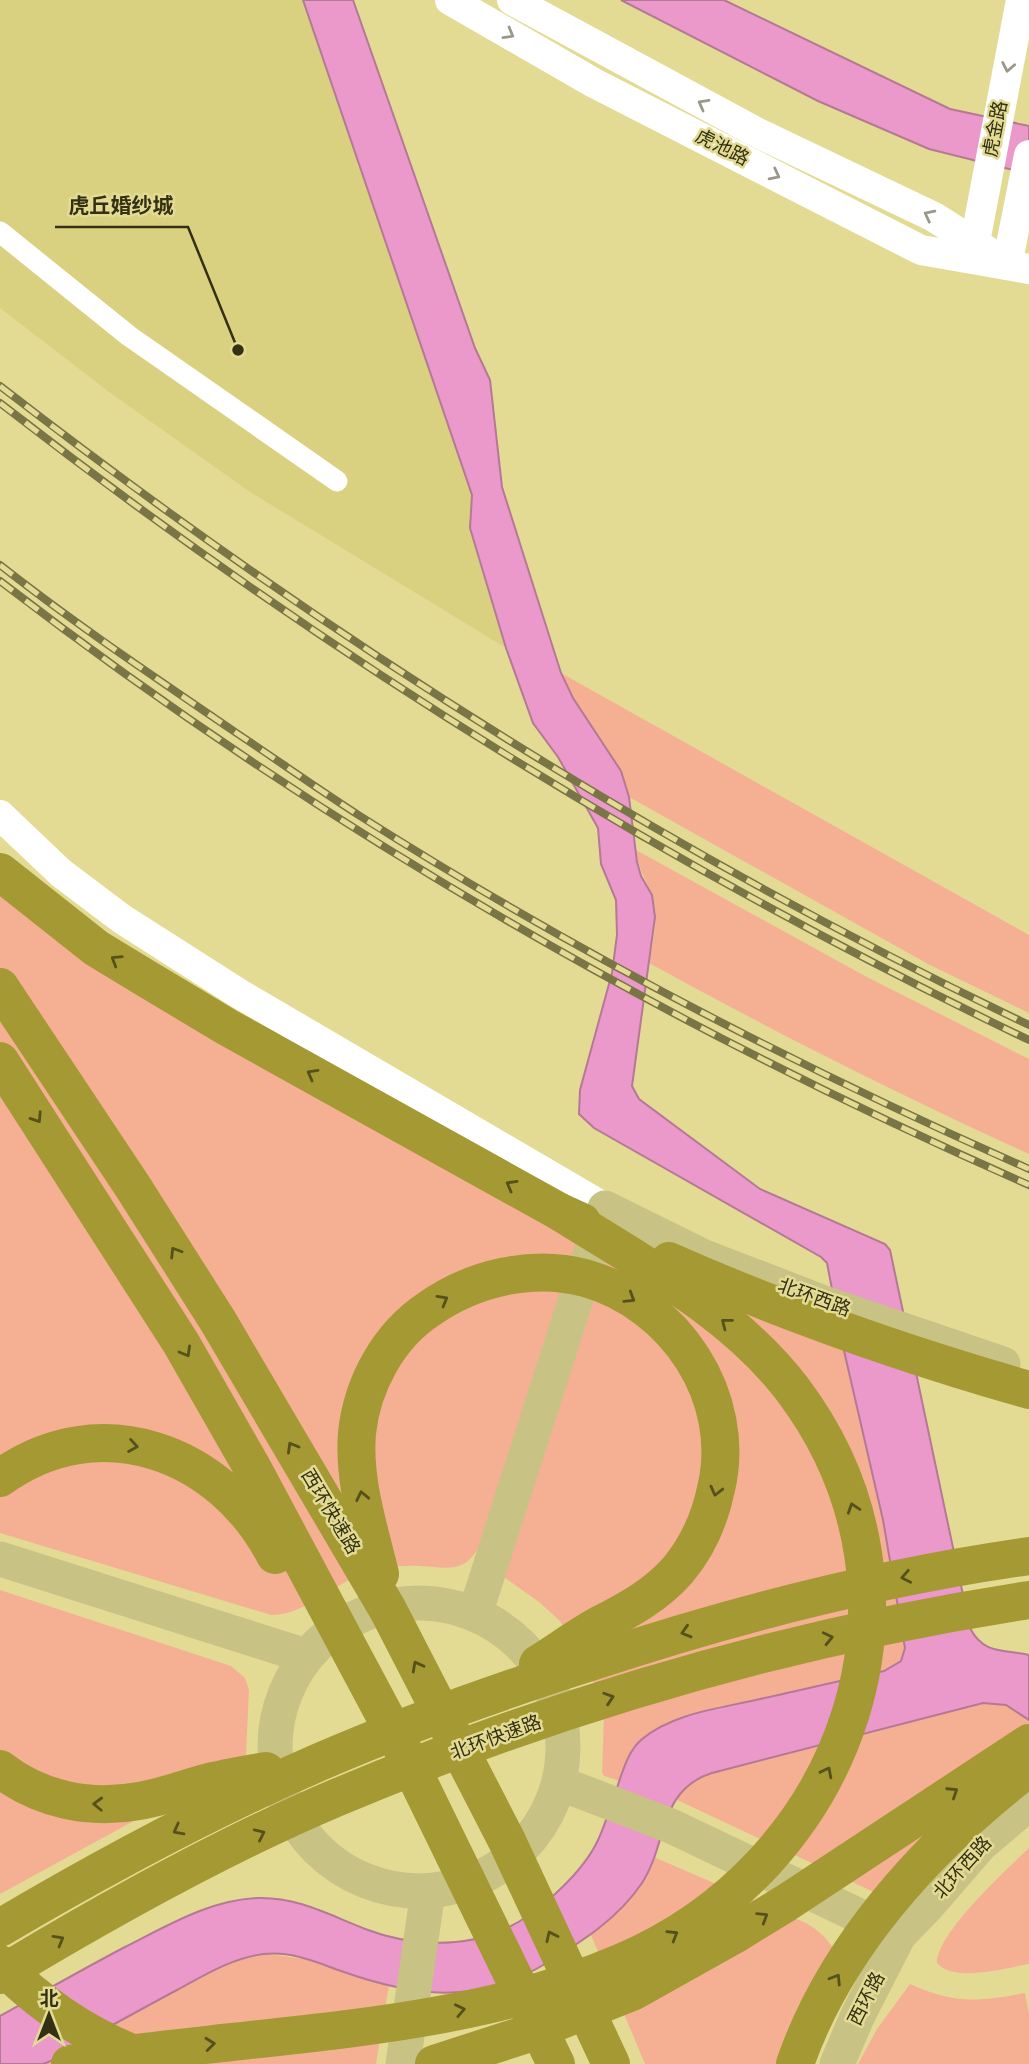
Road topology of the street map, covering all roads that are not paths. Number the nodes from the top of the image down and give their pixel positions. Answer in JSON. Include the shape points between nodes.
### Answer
{"nodes":[{"id":1,"x":450,"y":0,"type":"edge"},
{"id":2,"x":512,"y":0,"type":"edge"},
{"id":3,"x":1021,"y":0,"type":"edge"},
{"id":4,"x":1029,"y":155,"type":"edge"},
{"id":5,"x":0,"y":232,"type":"edge"},
{"id":6,"x":973,"y":250,"type":"junction"},
{"id":7,"x":1018,"y":267,"type":"edge"},
{"id":8,"x":337,"y":481,"type":"dead end"},
{"id":9,"x":0,"y":815,"type":"edge"},
{"id":10,"x":0,"y":872,"type":"edge"},
{"id":11,"x":0,"y":987,"type":"edge"},
{"id":12,"x":0,"y":1061,"type":"edge"},
{"id":13,"x":605,"y":1208,"type":"junction"},
{"id":14,"x":559,"y":1212,"type":"junction"},
{"id":15,"x":1029,"y":1371,"type":"edge"},
{"id":16,"x":1029,"y":1390,"type":"edge"},
{"id":17,"x":0,"y":1478,"type":"edge"},
{"id":18,"x":1029,"y":1556,"type":"edge"},
{"id":19,"x":0,"y":1559,"type":"edge"},
{"id":20,"x":1029,"y":1600,"type":"edge"},
{"id":21,"x":388,"y":1610,"type":"junction"},
{"id":22,"x":475,"y":1614,"type":"junction"},
{"id":23,"x":306,"y":1656,"type":"junction"},
{"id":24,"x":492,"y":1694,"type":"junction"},
{"id":25,"x":1029,"y":1743,"type":"edge"},
{"id":26,"x":325,"y":1760,"type":"junction"},
{"id":27,"x":1029,"y":1768,"type":"edge"},
{"id":28,"x":0,"y":1769,"type":"edge"},
{"id":29,"x":559,"y":1783,"type":"junction"},
{"id":30,"x":1029,"y":1803,"type":"edge"},
{"id":31,"x":426,"y":1903,"type":"junction"},
{"id":32,"x":0,"y":1928,"type":"edge"},
{"id":33,"x":899,"y":1935,"type":"junction"},
{"id":34,"x":0,"y":1964,"type":"edge"},
{"id":35,"x":0,"y":1975,"type":"edge"},
{"id":36,"x":70,"y":2064,"type":"edge"},
{"id":37,"x":160,"y":2064,"type":"edge"},
{"id":38,"x":403,"y":2064,"type":"edge"},
{"id":39,"x":433,"y":2064,"type":"edge"},
{"id":40,"x":530,"y":2064,"type":"edge"},
{"id":41,"x":556,"y":2064,"type":"edge"},
{"id":42,"x":611,"y":2064,"type":"edge"},
{"id":43,"x":795,"y":2064,"type":"edge"},
{"id":44,"x":837,"y":2064,"type":"edge"}],
"edges":[{"from":1,"to":6,"type":"main road","name":"虎池路","one_way":true,"via":[[594,83],[921,250]]},
{"from":6,"to":2,"type":"main road","name":"虎池路","one_way":true,"via":[[934,217],[756,132]]},
{"from":3,"to":6,"type":"main road","name":"虎金路","one_way":true},
{"from":4,"to":7,"type":"main road","name":"虎金路"},
{"from":5,"to":8,"type":"street","via":[[129,336]]},
{"from":6,"to":7,"type":"main road","name":"虎池路"},
{"from":9,"to":13,"type":"main road","via":[[61,873],[122,919],[238,993]]},
{"from":14,"to":10,"type":"highway","one_way":true,"via":[[142,976],[96,948]]},
{"from":21,"to":11,"type":"highway","name":"西环快速路","one_way":true,"via":[[218,1321]]},
{"from":12,"to":41,"type":"highway","one_way":true,"via":[[181,1343],[253,1469],[402,1748]]},
{"from":13,"to":15,"type":"main road","name":"北环西路","via":[[702,1256],[824,1303]]},
{"from":13,"to":22,"type":"main road"},
{"from":14,"to":16,"type":"highway","via":[[780,1308],[911,1355]]},
{"from":36,"to":14,"type":"highway","one_way":true,"via":[[433,2016],[583,1978],[653,1947],[708,1913],[769,1858],[809,1804],[843,1740],[862,1668],[865,1560],[845,1483],[808,1412],[754,1346],[667,1280]]},
{"from":17,"to":40,"type":"highway","one_way":true,"via":[[31,1459],[65,1447],[136,1446],[195,1468],[249,1516],[266,1538],[435,1862]]},
{"from":18,"to":24,"type":"highway","one_way":true,"via":[[866,1584],[762,1609]]},
{"from":19,"to":23,"type":"main road"},
{"from":35,"to":20,"type":"highway","name":"北环快速路","one_way":true,"via":[[247,1839],[337,1797],[507,1732],[773,1651],[876,1626]]},
{"from":21,"to":24,"type":"highway","one_way":true,"via":[[359,1482],[357,1440],[373,1375],[405,1328],[456,1292],[497,1278],[534,1273],[600,1283],[655,1316],[690,1353],[717,1412],[720,1470],[704,1528],[679,1569],[650,1597]]},
{"from":42,"to":21,"type":"highway","name":"西环快速路","one_way":true,"via":[[507,1842]]},
{"from":22,"to":23,"type":"main road","via":[[421,1602],[383,1607],[341,1625]]},
{"from":22,"to":29,"type":"main road","via":[[511,1635],[550,1685],[564,1746]]},
{"from":23,"to":31,"type":"main road","via":[[287,1687],[275,1732],[277,1778],[290,1813],[311,1843],[356,1877]]},
{"from":24,"to":26,"type":"highway"},
{"from":39,"to":25,"type":"highway","one_way":true,"via":[[524,2035],[634,1991],[786,1903]]},
{"from":26,"to":28,"type":"highway","one_way":true,"via":[[105,1805],[52,1797]]},
{"from":26,"to":32,"type":"highway","one_way":true,"via":[[216,1811]]},
{"from":43,"to":27,"type":"highway","one_way":true,"via":[[832,1985],[895,1894],[953,1830]]},
{"from":29,"to":31,"type":"main road","via":[[545,1817],[516,1854],[490,1873]]},
{"from":29,"to":33,"type":"main road","via":[[671,1826]]},
{"from":30,"to":33,"type":"main road","name":"北环西路","via":[[980,1845]]},
{"from":31,"to":38,"type":"main road"},
{"from":33,"to":44,"type":"main road","name":"西环路"},
{"from":34,"to":37,"type":"highway","via":[[79,2028]]}]}
